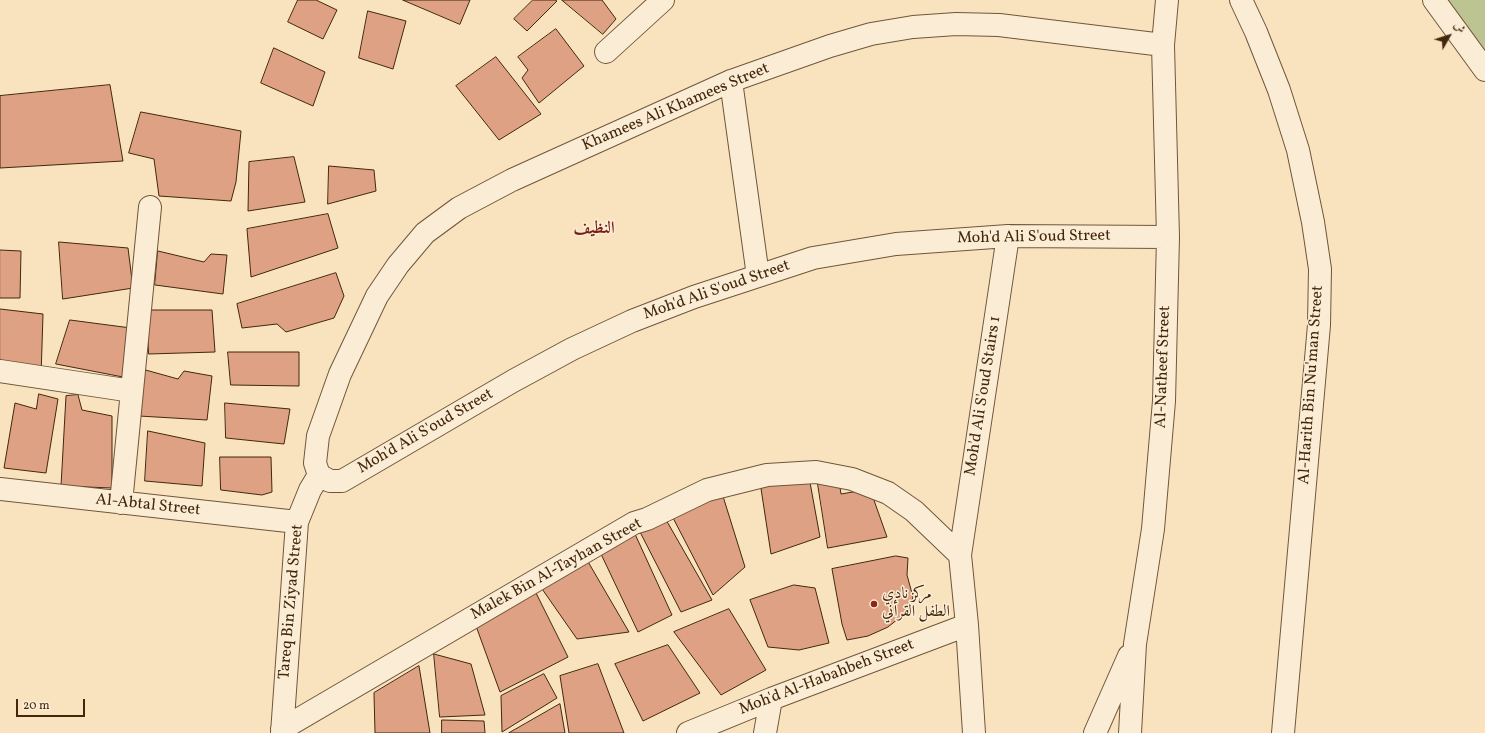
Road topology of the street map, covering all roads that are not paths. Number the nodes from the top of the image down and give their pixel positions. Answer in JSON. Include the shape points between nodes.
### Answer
{"nodes":[{"id":1,"x":663,"y":0,"type":"edge"},
{"id":2,"x":1167,"y":0,"type":"edge"},
{"id":3,"x":1241,"y":0,"type":"edge"},
{"id":4,"x":1434,"y":0,"type":"edge"},
{"id":5,"x":1163,"y":45,"type":"junction"},
{"id":6,"x":606,"y":52,"type":"dead end"},
{"id":7,"x":1485,"y":70,"type":"edge"},
{"id":8,"x":731,"y":81,"type":"junction"},
{"id":9,"x":150,"y":207,"type":"dead end"},
{"id":10,"x":459,"y":208,"type":"joint"},
{"id":11,"x":1008,"y":236,"type":"junction"},
{"id":12,"x":1168,"y":237,"type":"junction"},
{"id":13,"x":758,"y":276,"type":"junction"},
{"id":14,"x":0,"y":371,"type":"edge"},
{"id":15,"x":132,"y":391,"type":"junction"},
{"id":16,"x":317,"y":469,"type":"junction"},
{"id":17,"x":0,"y":489,"type":"edge"},
{"id":18,"x":121,"y":503,"type":"junction"},
{"id":19,"x":297,"y":522,"type":"junction"},
{"id":20,"x":960,"y":555,"type":"junction"},
{"id":21,"x":967,"y":625,"type":"junction"},
{"id":22,"x":1135,"y":644,"type":"junction"},
{"id":23,"x":771,"y":699,"type":"junction"},
{"id":24,"x":282,"y":731,"type":"edge"},
{"id":25,"x":688,"y":733,"type":"edge"},
{"id":26,"x":765,"y":733,"type":"edge"},
{"id":27,"x":974,"y":733,"type":"edge"},
{"id":28,"x":1095,"y":733,"type":"edge"},
{"id":29,"x":1130,"y":733,"type":"edge"},
{"id":30,"x":1283,"y":733,"type":"edge"}],
"edges":[{"from":1,"to":6,"type":"street"},
{"from":2,"to":5,"type":"street","name":"Al-Natheef Street"},
{"from":3,"to":30,"type":"street","name":"Al-Harith Bin Nu'man Street","via":[[1276,82],[1298,150],[1320,269],[1319,325]]},
{"from":4,"to":7,"type":"street"},
{"from":5,"to":8,"type":"street","name":"Khamees Ali Khamees Street","via":[[999,25],[913,27],[871,34],[830,46]]},
{"from":5,"to":12,"type":"street","name":"Al-Natheef Street"},
{"from":8,"to":10,"type":"street","name":"Khamees Ali Khamees Street","via":[[512,180]]},
{"from":8,"to":13,"type":"street"},
{"from":9,"to":15,"type":"street"},
{"from":10,"to":16,"type":"street","name":"Tareq Bin Ziyad Street","via":[[425,233],[398,265],[377,296],[340,374],[318,436]]},
{"from":11,"to":12,"type":"street","name":"Moh'd Ali S'oud Street"},
{"from":11,"to":13,"type":"street","name":"Moh'd Ali S'oud Street","via":[[896,244],[813,258]]},
{"from":11,"to":20,"type":"street","name":"Moh'd Ali S'oud Stairs 1"},
{"from":12,"to":22,"type":"street","name":"Al-Natheef Street","via":[[1164,409],[1153,529]]},
{"from":13,"to":16,"type":"street","name":"Moh'd Ali S'oud Street","via":[[632,321],[572,349],[342,481],[330,481]]},
{"from":14,"to":15,"type":"street"},
{"from":15,"to":18,"type":"street"},
{"from":16,"to":19,"type":"street","name":"Tareq Bin Ziyad Street"},
{"from":17,"to":18,"type":"street","name":"Al-Abtal Street"},
{"from":18,"to":19,"type":"street","name":"Al-Abtal Street"},
{"from":19,"to":24,"type":"street","name":"Tareq Bin Ziyad Street"},
{"from":20,"to":21,"type":"street"},
{"from":20,"to":24,"type":"street","name":"Malek Bin Al-Tayhan Street","via":[[914,511],[888,494],[852,479],[816,472],[766,475],[714,488],[634,523]]},
{"from":21,"to":23,"type":"street","name":"Moh'd Al-Habahbeh Street"},
{"from":21,"to":27,"type":"street"},
{"from":22,"to":28,"type":"street"},
{"from":22,"to":29,"type":"street","name":"Al-Natheef Street"},
{"from":23,"to":25,"type":"street","name":"Moh'd Al-Habahbeh Street"},
{"from":23,"to":26,"type":"street"}]}
